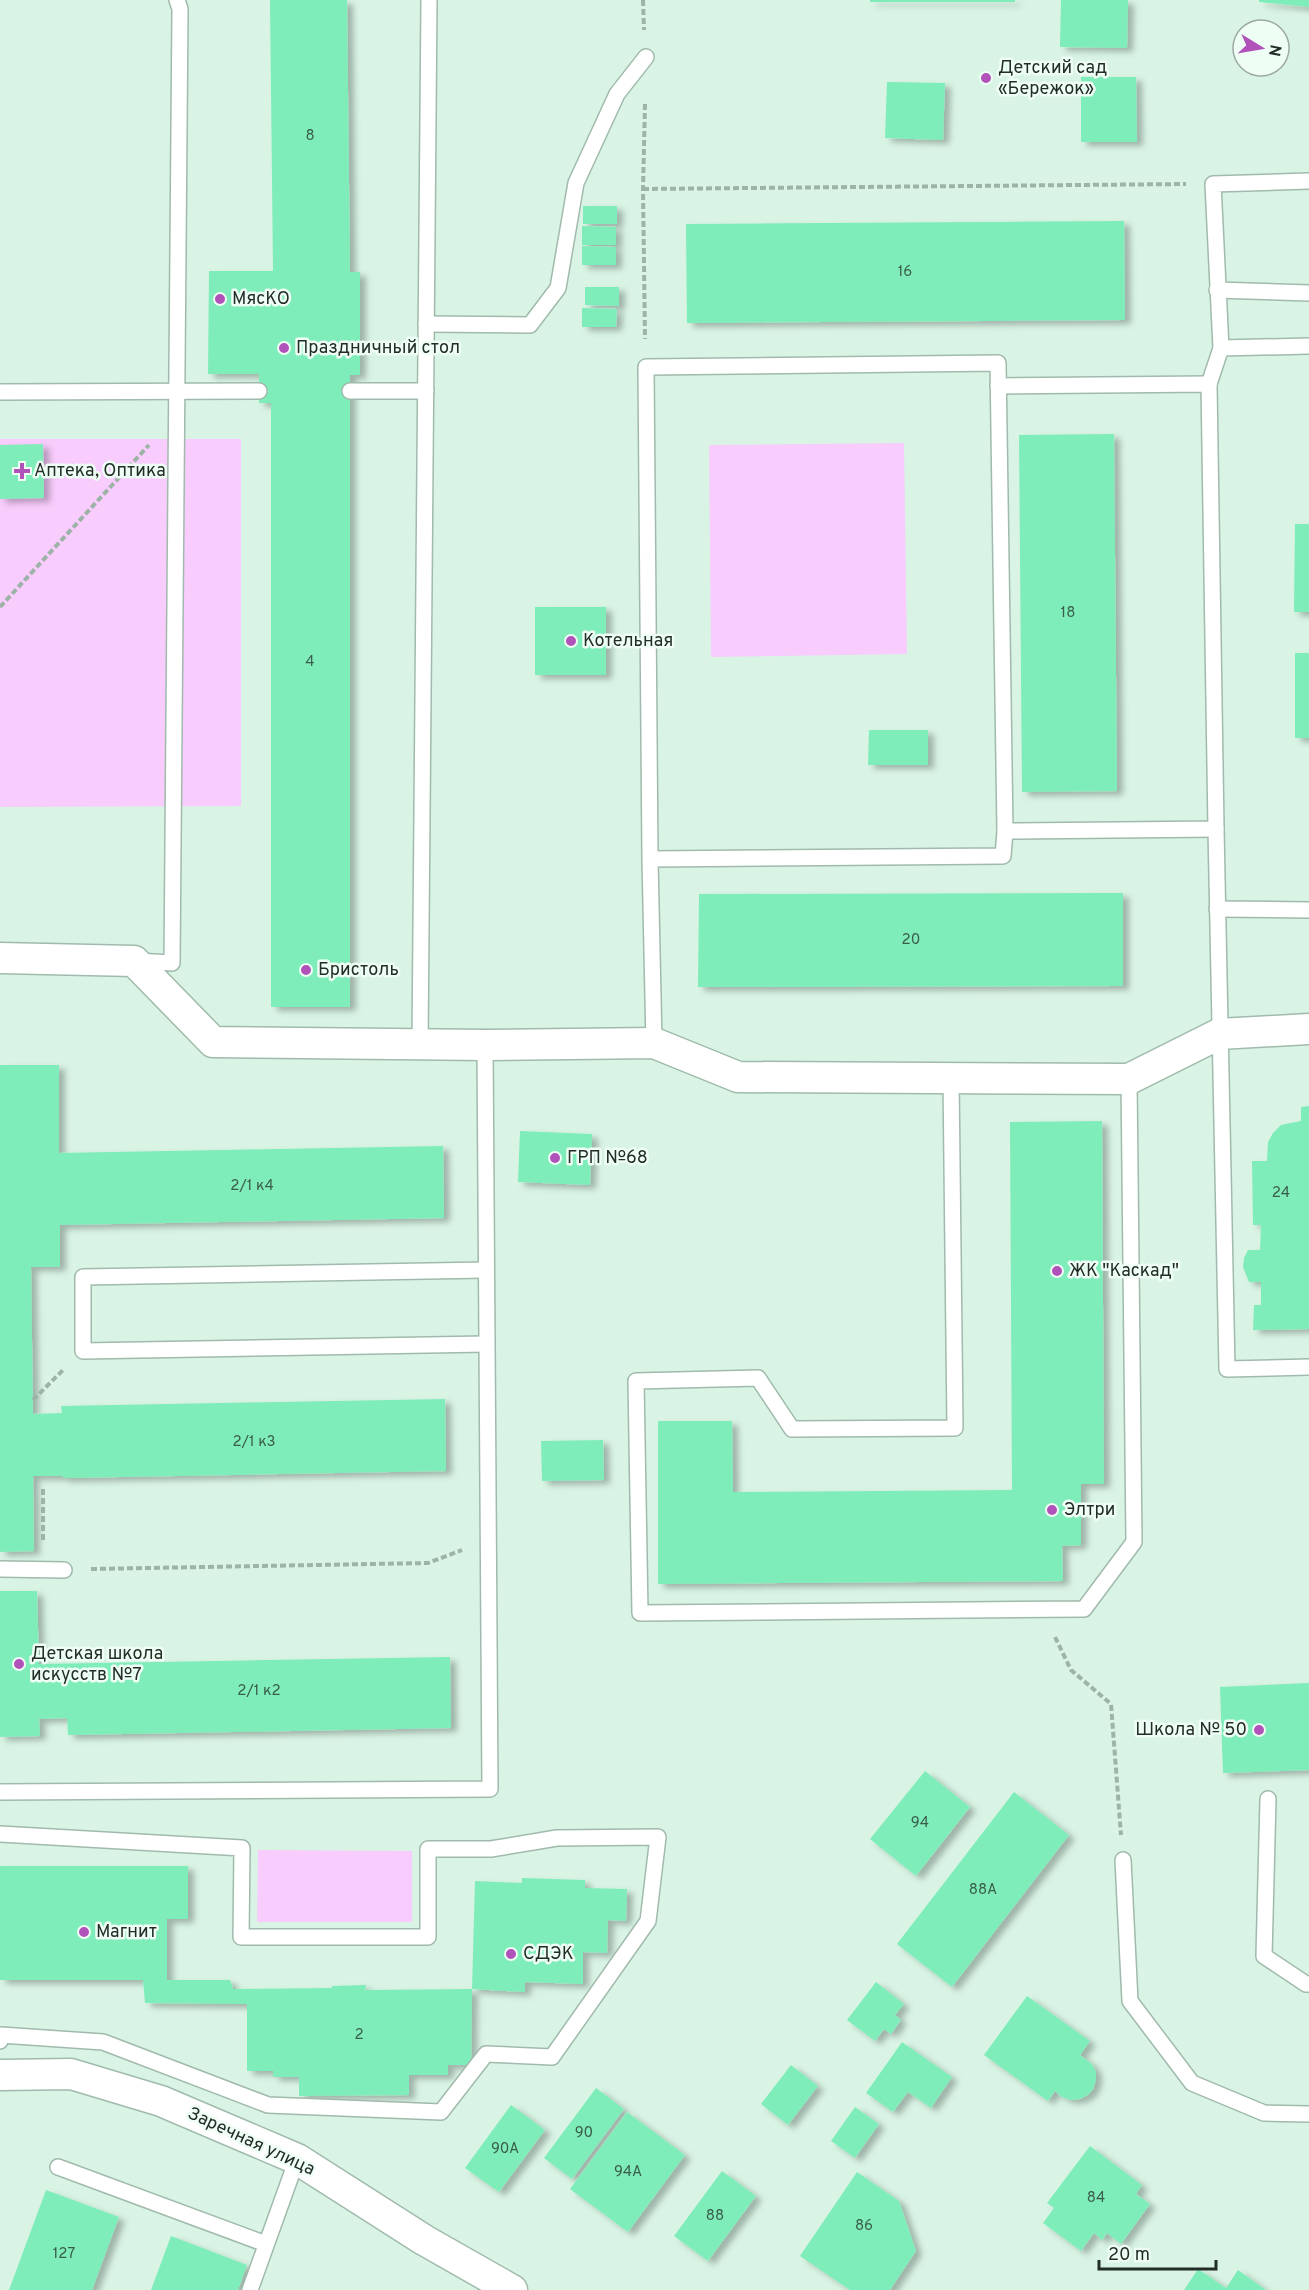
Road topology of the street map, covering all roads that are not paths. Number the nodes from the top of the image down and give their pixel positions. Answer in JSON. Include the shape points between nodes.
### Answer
{"nodes":[{"id":1,"x":177,"y":0,"type":"edge"},
{"id":2,"x":429,"y":0,"type":"edge"},
{"id":3,"x":646,"y":57,"type":"road end"},
{"id":4,"x":1309,"y":181,"type":"edge"},
{"id":5,"x":1217,"y":290,"type":"junction"},
{"id":6,"x":1309,"y":293,"type":"edge"},
{"id":7,"x":426,"y":324,"type":"junction"},
{"id":8,"x":1309,"y":346,"type":"edge"},
{"id":9,"x":1221,"y":348,"type":"junction"},
{"id":10,"x":1209,"y":384,"type":"junction"},
{"id":11,"x":998,"y":386,"type":"junction"},
{"id":12,"x":259,"y":391,"type":"dead end"},
{"id":13,"x":350,"y":391,"type":"dead end"},
{"id":14,"x":426,"y":391,"type":"junction"},
{"id":15,"x":0,"y":392,"type":"edge"},
{"id":16,"x":176,"y":393,"type":"junction"},
{"id":17,"x":1216,"y":829,"type":"junction"},
{"id":18,"x":1005,"y":831,"type":"junction"},
{"id":19,"x":650,"y":859,"type":"junction"},
{"id":20,"x":1217,"y":909,"type":"junction"},
{"id":21,"x":1309,"y":910,"type":"edge"},
{"id":22,"x":0,"y":957,"type":"edge"},
{"id":23,"x":134,"y":961,"type":"junction"},
{"id":24,"x":1309,"y":1029,"type":"edge"},
{"id":25,"x":1219,"y":1034,"type":"junction"},
{"id":26,"x":654,"y":1043,"type":"junction"},
{"id":27,"x":420,"y":1044,"type":"junction"},
{"id":28,"x":485,"y":1045,"type":"junction"},
{"id":29,"x":951,"y":1077,"type":"junction"},
{"id":30,"x":1129,"y":1079,"type":"junction"},
{"id":31,"x":486,"y":1270,"type":"junction"},
{"id":32,"x":486,"y":1344,"type":"junction"},
{"id":33,"x":1309,"y":1367,"type":"edge"},
{"id":34,"x":0,"y":1569,"type":"edge"},
{"id":35,"x":64,"y":1570,"type":"road end"},
{"id":36,"x":0,"y":1792,"type":"edge"},
{"id":37,"x":1268,"y":1799,"type":"dead end"},
{"id":38,"x":0,"y":1834,"type":"edge"},
{"id":39,"x":1123,"y":1860,"type":"road end"},
{"id":40,"x":1309,"y":1984,"type":"edge"},
{"id":41,"x":0,"y":2041,"type":"edge"},
{"id":42,"x":0,"y":2075,"type":"edge"},
{"id":43,"x":1309,"y":2114,"type":"edge"},
{"id":44,"x":297,"y":2159,"type":"junction"},
{"id":45,"x":58,"y":2167,"type":"dead end"},
{"id":46,"x":266,"y":2244,"type":"junction"},
{"id":47,"x":250,"y":2290,"type":"edge"},
{"id":48,"x":512,"y":2290,"type":"edge"}],
"edges":[{"from":1,"to":16,"type":"lane","via":[[180,20]]},
{"from":2,"to":7,"type":"lane"},
{"from":3,"to":7,"type":"lane","via":[[617,94],[576,183],[558,288],[531,325]]},
{"from":4,"to":5,"type":"lane","via":[[1213,184]]},
{"from":5,"to":6,"type":"lane"},
{"from":5,"to":9,"type":"lane"},
{"from":7,"to":14,"type":"lane"},
{"from":8,"to":9,"type":"lane"},
{"from":9,"to":10,"type":"lane"},
{"from":10,"to":11,"type":"lane"},
{"from":10,"to":17,"type":"lane"},
{"from":11,"to":18,"type":"lane"},
{"from":11,"to":19,"type":"lane","via":[[998,363],[646,367]]},
{"from":12,"to":16,"type":"lane"},
{"from":13,"to":14,"type":"lane"},
{"from":14,"to":27,"type":"lane"},
{"from":15,"to":16,"type":"lane"},
{"from":16,"to":23,"type":"lane","via":[[172,963]]},
{"from":17,"to":18,"type":"lane"},
{"from":17,"to":20,"type":"lane"},
{"from":18,"to":19,"type":"lane","via":[[1003,856]]},
{"from":19,"to":26,"type":"lane"},
{"from":20,"to":21,"type":"lane"},
{"from":20,"to":25,"type":"lane"},
{"from":22,"to":23,"type":"street"},
{"from":23,"to":27,"type":"street","via":[[213,1042]]},
{"from":24,"to":25,"type":"street"},
{"from":25,"to":30,"type":"street"},
{"from":25,"to":33,"type":"lane","via":[[1227,1369]]},
{"from":26,"to":28,"type":"street"},
{"from":26,"to":29,"type":"street","via":[[738,1077]]},
{"from":27,"to":28,"type":"street"},
{"from":28,"to":31,"type":"lane"},
{"from":29,"to":30,"type":"street"},
{"from":29,"to":30,"type":"lane","via":[[955,1428],[792,1429],[758,1378],[636,1381],[640,1613],[1084,1609],[1134,1542]]},
{"from":31,"to":32,"type":"lane"},
{"from":31,"to":32,"type":"lane","via":[[83,1277],[83,1351]]},
{"from":32,"to":36,"type":"lane","via":[[490,1789]]},
{"from":34,"to":35,"type":"lane"},
{"from":37,"to":40,"type":"lane","via":[[1264,1956]]},
{"from":38,"to":41,"type":"lane","via":[[242,1848],[241,1937],[429,1937],[428,1849],[490,1849],[557,1838],[658,1837],[648,1921],[552,2057],[486,2054],[441,2112],[268,2105],[104,2042],[1,2036]]},
{"from":39,"to":43,"type":"lane","via":[[1130,2001],[1192,2083],[1264,2113]]},
{"from":42,"to":44,"type":"street","name":"Заречная улица","via":[[71,2074],[161,2102]]},
{"from":44,"to":46,"type":"lane"},
{"from":44,"to":48,"type":"street","name":"Заречная улица","via":[[424,2240]]},
{"from":45,"to":46,"type":"lane"},
{"from":46,"to":47,"type":"lane"}]}
